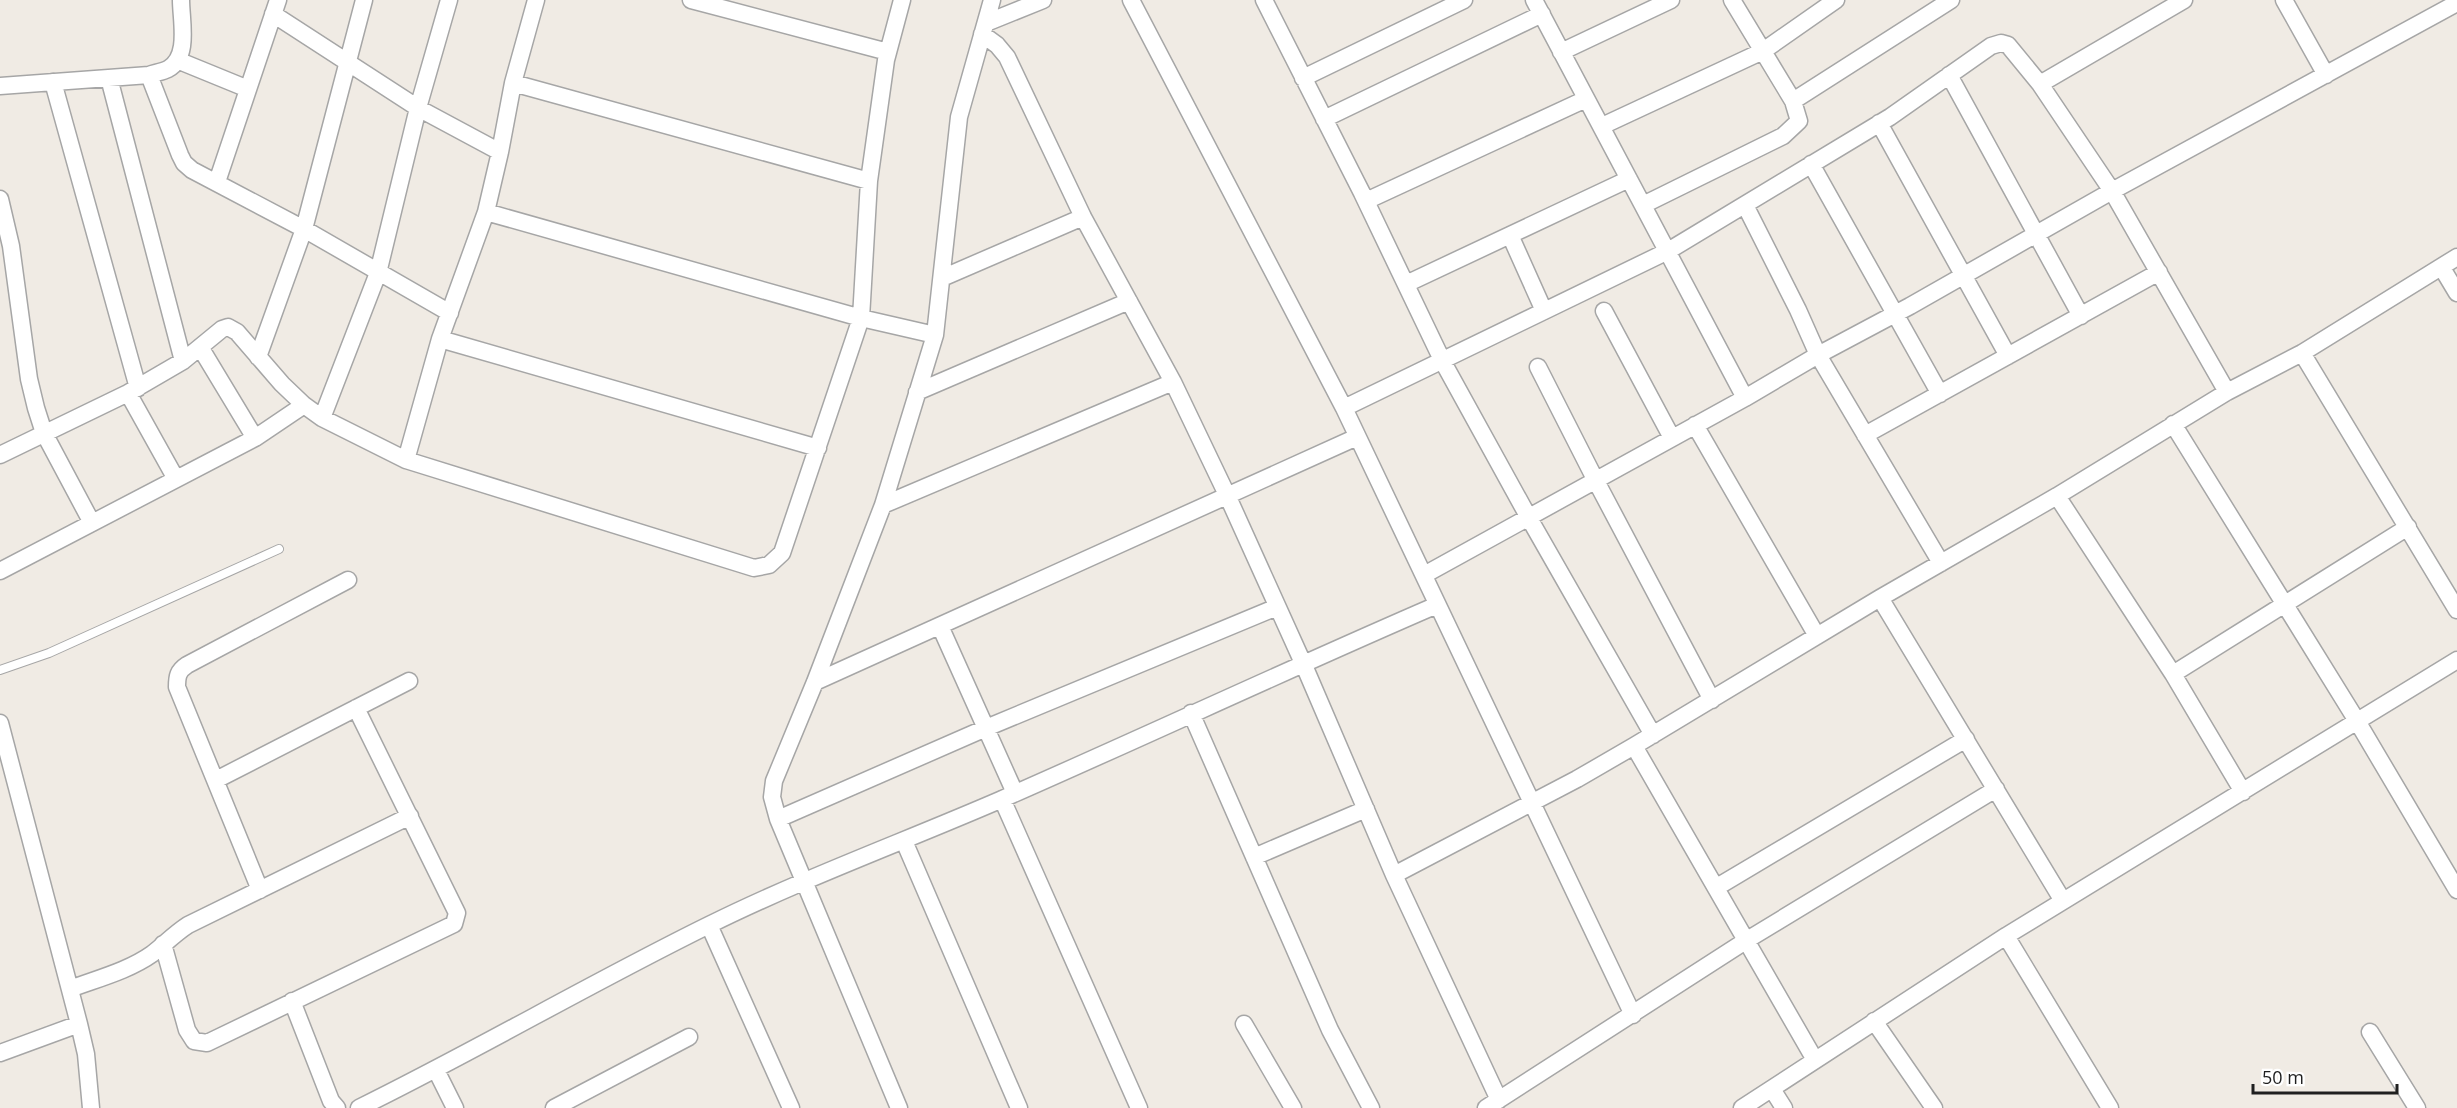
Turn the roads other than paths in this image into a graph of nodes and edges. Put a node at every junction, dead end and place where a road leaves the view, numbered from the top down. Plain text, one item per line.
1 (181, 0) edge
2 (364, 0) edge
3 (449, 0) edge
4 (536, 0) edge
5 (691, 0) edge
6 (902, 0) edge
7 (992, 0) edge
8 (1043, 0) edge
9 (1131, 0) edge
10 (1264, 0) edge
11 (1464, 0) edge
12 (1671, 0) edge
13 (1732, 0) edge
14 (1836, 0) edge
15 (1951, 0) edge
16 (2184, 0) edge
17 (2284, 0) edge
18 (2457, 3) edge
19 (276, 7) edge
20 (1538, 7) edge
21 (984, 29) junction
22 (1763, 51) junction
23 (888, 52) junction
24 (1561, 52) junction
25 (177, 60) junction
26 (347, 62) junction
27 (149, 75) junction
28 (1949, 75) junction
29 (2326, 75) junction
30 (109, 78) junction
31 (1303, 78) junction
32 (53, 82) junction
33 (513, 83) junction
34 (2040, 84) junction
35 (0, 86) edge
36 (248, 89) junction
37 (1586, 99) junction
38 (1793, 100) junction
39 (418, 108) junction
40 (1324, 119) junction
41 (1879, 123) junction
42 (1602, 126) junction
43 (500, 152) junction
44 (1812, 164) junction
45 (1629, 179) junction
46 (869, 181) junction
47 (217, 182) junction
48 (2112, 191) junction
49 (0, 199) edge
50 (1366, 201) junction
51 (1643, 205) junction
52 (1745, 205) junction
53 (486, 212) junction
54 (1083, 217) junction
55 (304, 229) junction
56 (2037, 234) junction
57 (1510, 235) junction
58 (6, 248) edge
59 (1668, 251) junction
60 (2457, 257) edge
61 (2442, 268) junction
62 (378, 273) junction
63 (2158, 273) junction
64 (1964, 276) junction
65 (942, 278) junction
66 (1406, 284) junction
67 (2457, 293) edge
68 (1129, 301) junction
69 (1544, 311) junction
70 (1604, 311) dead end
71 (450, 313) junction
72 (1894, 314) junction
73 (2081, 316) junction
74 (861, 318) junction
75 (935, 336) junction
76 (440, 339) junction
77 (200, 347) junction
78 (2302, 353) junction
79 (1818, 355) junction
80 (2008, 356) junction
81 (258, 357) junction
82 (183, 361) junction
83 (1443, 362) junction
84 (1538, 367) dead end
85 (1173, 382) junction
86 (133, 390) junction
87 (918, 392) junction
88 (2227, 392) junction
89 (1940, 394) junction
90 (1745, 398) junction
91 (304, 405) junction
92 (1344, 408) junction
93 (322, 418) junction
94 (2173, 424) junction
95 (1695, 426) junction
96 (44, 433) junction
97 (1865, 435) junction
98 (1357, 437) junction
99 (255, 438) junction
100 (1672, 438) junction
101 (818, 448) junction
102 (0, 454) edge
103 (406, 460) junction
104 (176, 479) junction
105 (1596, 481) junction
106 (2057, 496) junction
107 (1227, 497) junction
108 (883, 505) junction
109 (1529, 518) junction
110 (92, 523) junction
111 (2408, 527) junction
112 (279, 549) dead end
113 (1941, 563) junction
114 (3, 570) edge
115 (1424, 575) junction
116 (348, 580) dead end
117 (1880, 598) junction
118 (1437, 605) junction
119 (2283, 605) junction
120 (1277, 607) junction
121 (2457, 610) edge
122 (940, 626) junction
123 (1817, 636) junction
124 (2457, 660) edge
125 (1303, 663) junction
126 (0, 670) edge
127 (2173, 674) junction
128 (409, 681) dead end
129 (815, 682) junction
130 (1712, 699) junction
131 (356, 708) junction
132 (1191, 713) junction
133 (2357, 721) junction
134 (0, 723) edge
135 (986, 728) junction
136 (1653, 735) junction
137 (1966, 739) junction
138 (1634, 746) junction
139 (216, 780) junction
140 (1996, 789) junction
141 (2243, 792) junction
142 (1008, 796) junction
143 (1533, 803) junction
144 (1366, 809) junction
145 (410, 816) junction
146 (778, 819) junction
147 (904, 841) junction
148 (1254, 857) junction
149 (1394, 874) junction
150 (805, 881) junction
151 (1717, 887) junction
152 (260, 890) junction
153 (2457, 890) edge
154 (2063, 902) junction
155 (709, 925) junction
156 (2006, 936) junction
157 (1747, 940) junction
158 (157, 949) junction
159 (70, 989) junction
160 (292, 1001) junction
161 (1633, 1014) junction
162 (1874, 1021) junction
163 (79, 1024) junction
164 (1244, 1024) dead end
165 (2370, 1032) dead end
166 (689, 1037) dead end
167 (0, 1053) edge
168 (1815, 1060) junction
169 (436, 1070) junction
170 (1772, 1089) junction
171 (1493, 1104) edge
172 (91, 1108) edge
173 (337, 1108) edge
174 (359, 1108) edge
175 (455, 1108) edge
176 (554, 1108) edge
177 (791, 1108) edge
178 (899, 1108) edge
179 (1019, 1108) edge
180 (1139, 1108) edge
181 (1293, 1108) edge
182 (1371, 1108) edge
183 (1743, 1108) edge
184 (1784, 1108) edge
185 (1934, 1108) edge
186 (2110, 1108) edge
187 (2417, 1108) edge

1 - 25 street
2 - 26 street
3 - 39 street
4 - 33 street
5 - 23 street
6 - 23 street
7 - 21 street
8 - 21 street
9 - 92 street
10 - 31 street
11 - 31 street
12 - 24 street
13 - 22 street
14 - 22 street
15 - 38 street
16 - 34 street
17 - 29 street
18 - 29 street
19 - 26 street
19 - 36 street
20 - 24 street
20 - 40 street
21 - 54 street
21 - 65 street
22 - 38 street
22 - 42 street
23 - 46 street
24 - 37 street
25 - 27 street
25 - 36 street
26 - 39 street
26 - 55 street
27 - 30 street
27 - 47 street
28 - 34 street
28 - 41 street
28 - 56 street
29 - 48 street
30 - 32 street
30 - 82 street
31 - 40 street
32 - 35 street
32 - 86 street
33 - 43 street
33 - 46 street
34 - 48 street
36 - 47 street
37 - 42 street
37 - 50 street
38 - 51 street
39 - 43 street
39 - 62 street
40 - 50 street
41 - 44 street
41 - 64 street
42 - 45 street
43 - 53 street
44 - 52 street
44 - 72 street
45 - 51 street
45 - 57 street
46 - 74 street
47 - 55 street
48 - 56 street
48 - 63 street
49 - 58 street
50 - 66 street
51 - 59 street
52 - 59 street
52 - 79 street
53 - 71 street
53 - 74 street
54 - 65 street
54 - 68 street
55 - 62 street
55 - 81 street
56 - 64 street
56 - 73 street
57 - 66 street
57 - 69 street
58 - 96 street
59 - 69 street
59 - 90 street
60 - 61 street
61 - 67 street
61 - 78 street
62 - 71 street
62 - 93 street
63 - 73 street
63 - 88 street
64 - 72 street
64 - 80 street
65 - 75 street
66 - 83 street
68 - 85 street
68 - 87 street
69 - 83 street
70 - 100 street
71 - 76 street
72 - 79 street
72 - 89 street
73 - 80 street
74 - 75 street
74 - 101 street
75 - 87 street
76 - 101 street
76 - 103 street
77 - 81 street
77 - 82 street
77 - 99 street
78 - 88 street
78 - 111 street
79 - 90 street
79 - 97 street
80 - 89 street
81 - 91 street
82 - 86 street
83 - 92 street
83 - 109 street
84 - 105 street
85 - 107 street
85 - 108 street
86 - 96 street
86 - 104 street
87 - 108 street
88 - 94 street
89 - 97 street
90 - 95 street
91 - 93 street
91 - 99 street
92 - 98 street
93 - 103 street
94 - 106 street
94 - 119 street
95 - 100 street
95 - 123 street
96 - 102 street
96 - 110 street
97 - 113 street
98 - 107 street
98 - 115 street
99 - 104 street
100 - 105 street
101 - 103 street
104 - 110 street
105 - 109 street
105 - 130 street
106 - 113 street
106 - 127 street
107 - 120 street
107 - 122 street
108 - 129 street
109 - 115 street
109 - 136 street
110 - 114 street
111 - 119 street
111 - 121 street
112 - 126 lane
113 - 117 street
115 - 118 street
116 - 139 street
117 - 123 street
117 - 137 street
118 - 125 street
118 - 143 street
119 - 127 street
119 - 133 street
120 - 125 street
120 - 135 street
122 - 129 street
122 - 135 street
123 - 130 street
124 - 133 street
125 - 132 street
125 - 144 street
127 - 141 street
128 - 131 street
129 - 146 street
130 - 136 street
131 - 139 street
131 - 145 street
132 - 142 street
132 - 148 street
133 - 141 street
133 - 153 street
134 - 159 street
135 - 142 street
135 - 146 street
136 - 138 street
137 - 140 street
137 - 151 street
138 - 143 street
138 - 151 street
139 - 152 street
140 - 154 street
140 - 157 street
141 - 154 street
142 - 147 street
142 - 180 street
143 - 149 street
143 - 161 street
144 - 148 street
144 - 149 street
145 - 152 street
145 - 160 street
146 - 150 street
147 - 150 street
147 - 179 street
148 - 182 street
149 - 171 street
150 - 155 street
150 - 178 street
151 - 157 street
152 - 158 street
154 - 156 street
155 - 169 street
155 - 177 street
156 - 162 street
156 - 186 street
157 - 161 street
157 - 168 street
158 - 159 street
158 - 160 street
159 - 163 street
160 - 173 street
161 - 171 street
162 - 168 street
162 - 185 street
163 - 167 street
163 - 172 street
164 - 181 street
165 - 187 street
166 - 176 street
168 - 170 street
169 - 174 street
169 - 175 street
170 - 183 street
170 - 184 street

